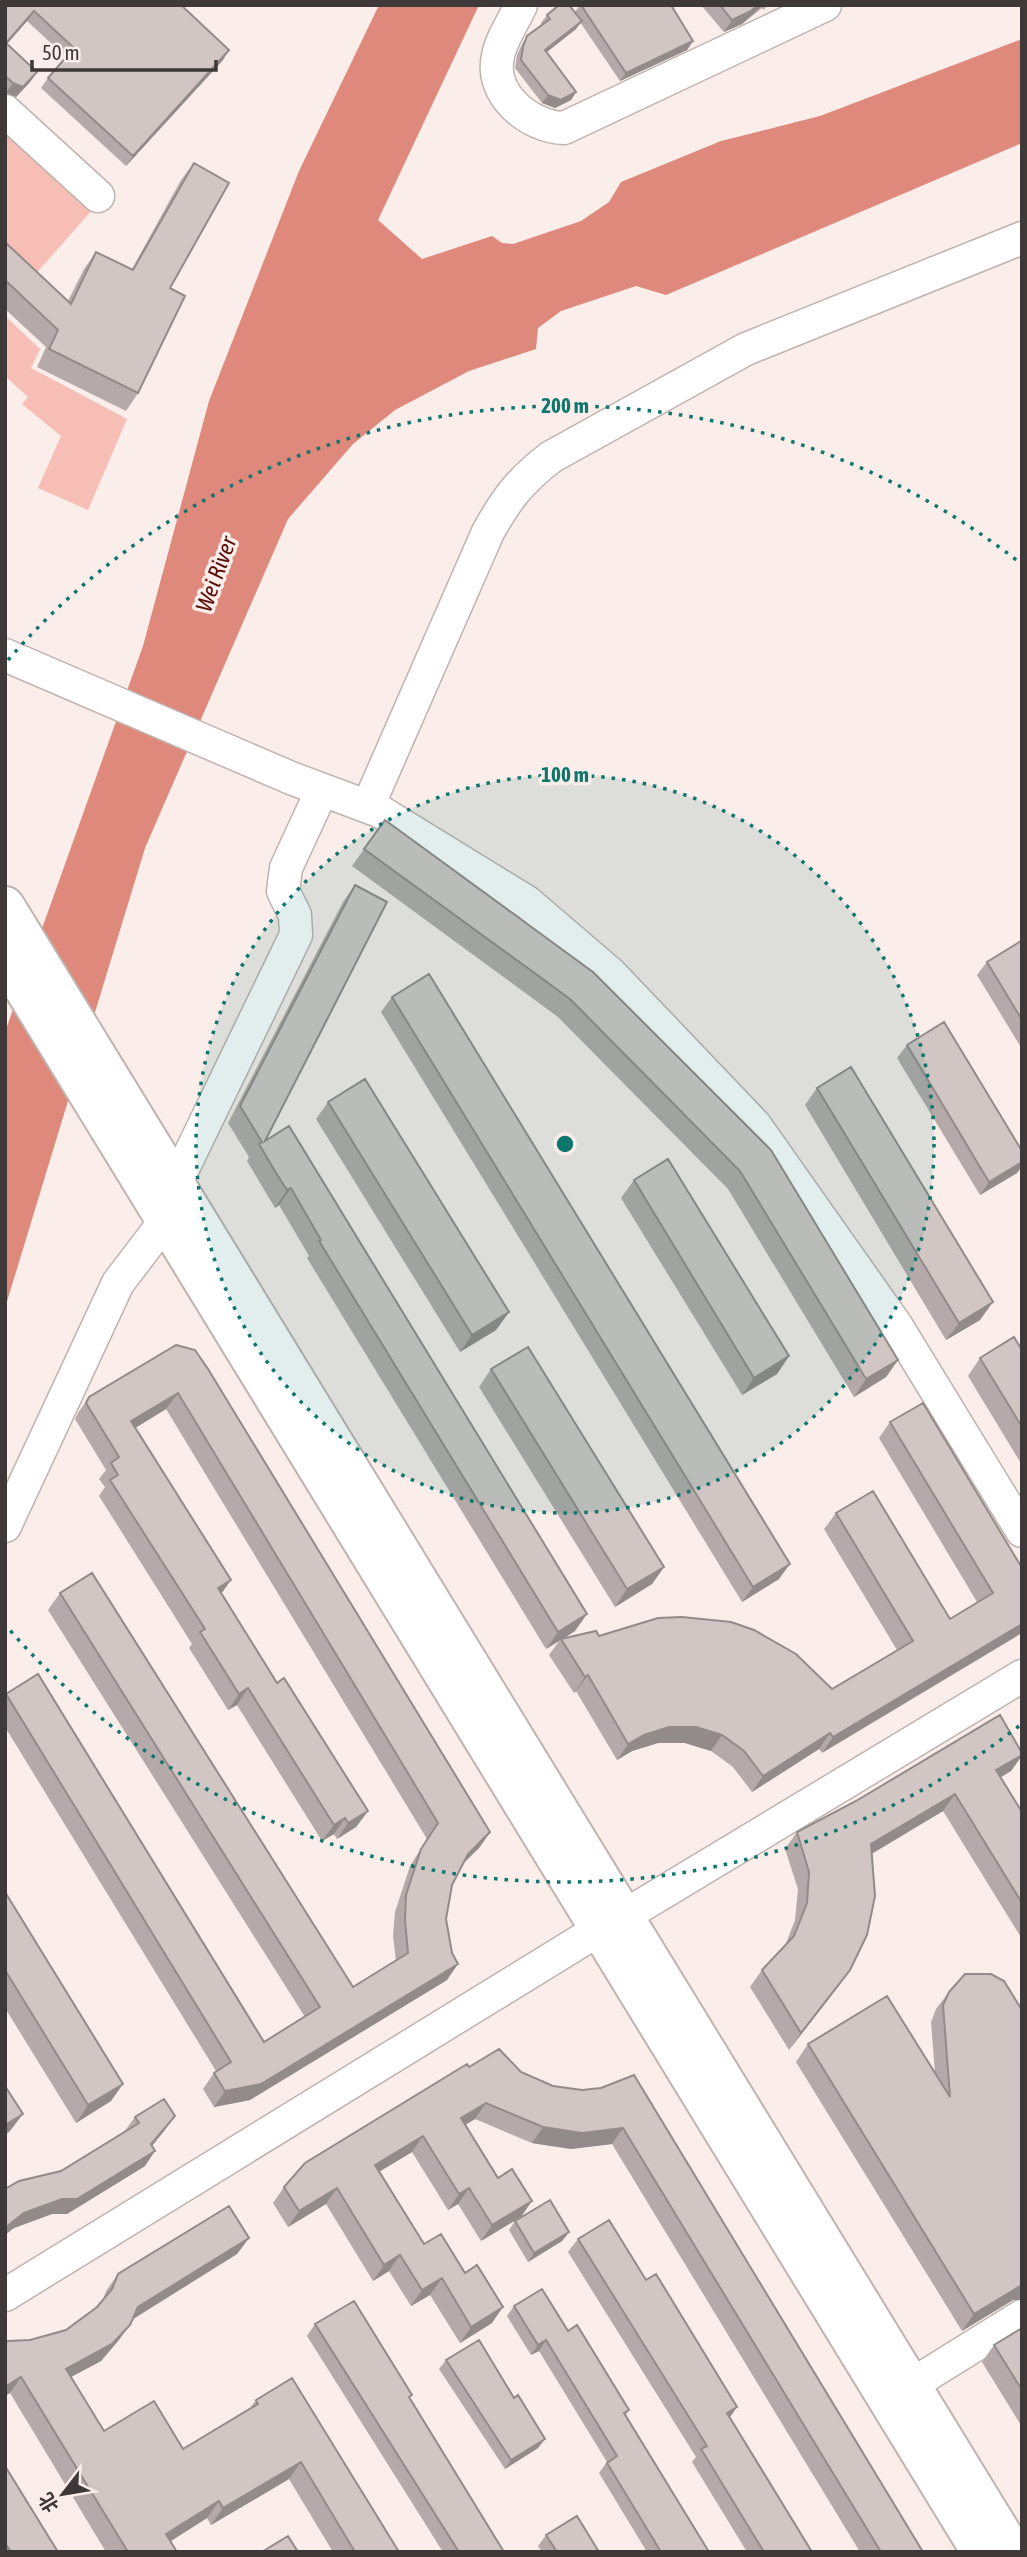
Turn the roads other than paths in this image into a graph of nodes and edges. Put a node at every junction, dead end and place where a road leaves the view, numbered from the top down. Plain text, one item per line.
1 (522, 5) edge
2 (825, 5) edge
3 (5, 111) edge
4 (99, 196) dead end
5 (1022, 239) edge
6 (5, 655) edge
7 (322, 790) junction
8 (368, 806) junction
9 (5, 906) edge
10 (5, 958) edge
11 (163, 1181) junction
12 (166, 1220) junction
13 (5, 1526) edge
14 (1022, 1531) edge
15 (1022, 1676) edge
16 (612, 1923) junction
17 (5, 2295) edge
18 (1022, 2316) edge
19 (911, 2385) junction
20 (981, 2552) edge
21 (1013, 2552) edge

1 - 2 street
3 - 4 street
5 - 8 street
6 - 7 street
7 - 8 street
7 - 11 street
8 - 14 street
9 - 11 main road
10 - 11 main road
11 - 12 main road
11 - 16 main road
12 - 13 street
12 - 16 main road
15 - 16 street
16 - 17 street
16 - 19 main road
16 - 20 main road
18 - 19 street
19 - 21 main road

